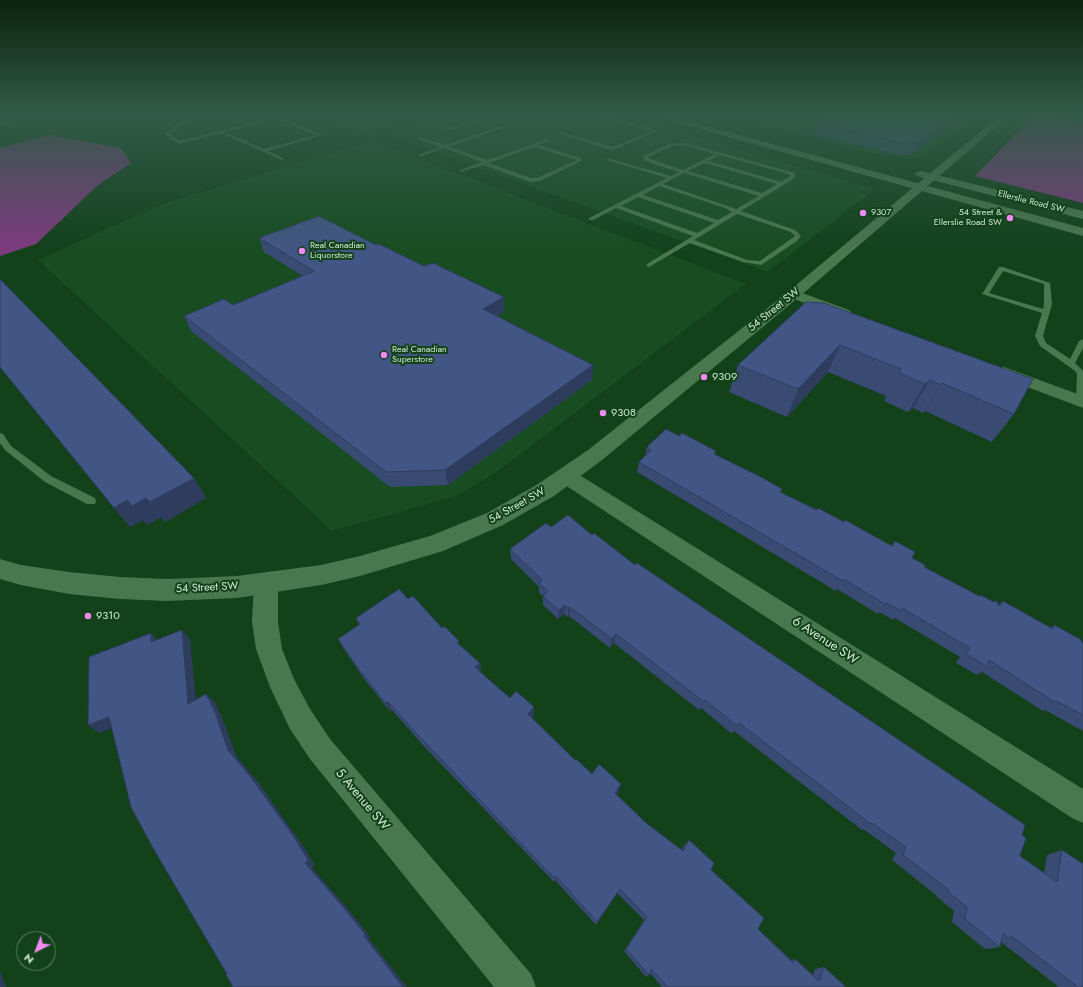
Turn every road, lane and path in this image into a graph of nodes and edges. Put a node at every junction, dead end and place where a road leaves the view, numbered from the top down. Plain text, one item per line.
1 (579, 161) edge
2 (616, 161) edge
3 (651, 161) edge
4 (704, 161) joint
5 (748, 161) edge
6 (844, 161) edge
7 (846, 161) edge
8 (946, 161) edge
9 (485, 162) joint
10 (462, 171) dead end
11 (684, 171) junction
12 (672, 178) junction
13 (923, 179) junction
14 (658, 184) junction
15 (781, 184) junction
16 (638, 195) junction
17 (762, 195) junction
18 (615, 206) junction
19 (736, 211) junction
20 (1083, 215) edge
21 (590, 218) dead end
22 (1083, 221) edge
23 (717, 222) junction
24 (1083, 232) edge
25 (696, 235) junction
26 (688, 240) junction
27 (649, 265) dead end
28 (794, 294) junction
29 (1045, 312) junction
30 (857, 317) edge
31 (1083, 341) edge
32 (1071, 364) junction
33 (991, 367) edge
34 (1081, 401) edge
35 (0, 436) edge
36 (566, 476) junction
37 (90, 501) edge
38 (0, 569) edge
39 (266, 584) junction
40 (1083, 807) edge
41 (518, 987) edge

1 - 9 lane
2 - 12 lane
3 - 11 lane
4 - 11 lane
4 - 15 lane
5 - 15 lane
6 - 13 street, Ellerslie Road SW
7 - 13 street
8 - 13 street, 54 Street SW
9 - 10 lane
11 - 12 lane
11 - 17 lane
12 - 14 lane
13 - 20 street, Ellerslie Road SW
13 - 22 street
13 - 24 street, Ellerslie Road SW
13 - 28 street, 54 Street SW
14 - 16 lane
14 - 19 lane
15 - 17 lane
16 - 18 lane
16 - 23 lane
17 - 19 lane
18 - 21 lane
18 - 25 lane
19 - 23 lane
19 - 26 lane
23 - 25 lane
25 - 26 lane
26 - 27 lane
28 - 30 street
28 - 36 street, 54 Street SW
29 - 29 lane
29 - 32 lane
31 - 32 lane
32 - 34 lane
33 - 34 street
35 - 37 lane
36 - 39 street, 54 Street SW
36 - 40 street, 6 Avenue SW
38 - 39 street, 54 Street SW
39 - 41 street, 5 Avenue SW

